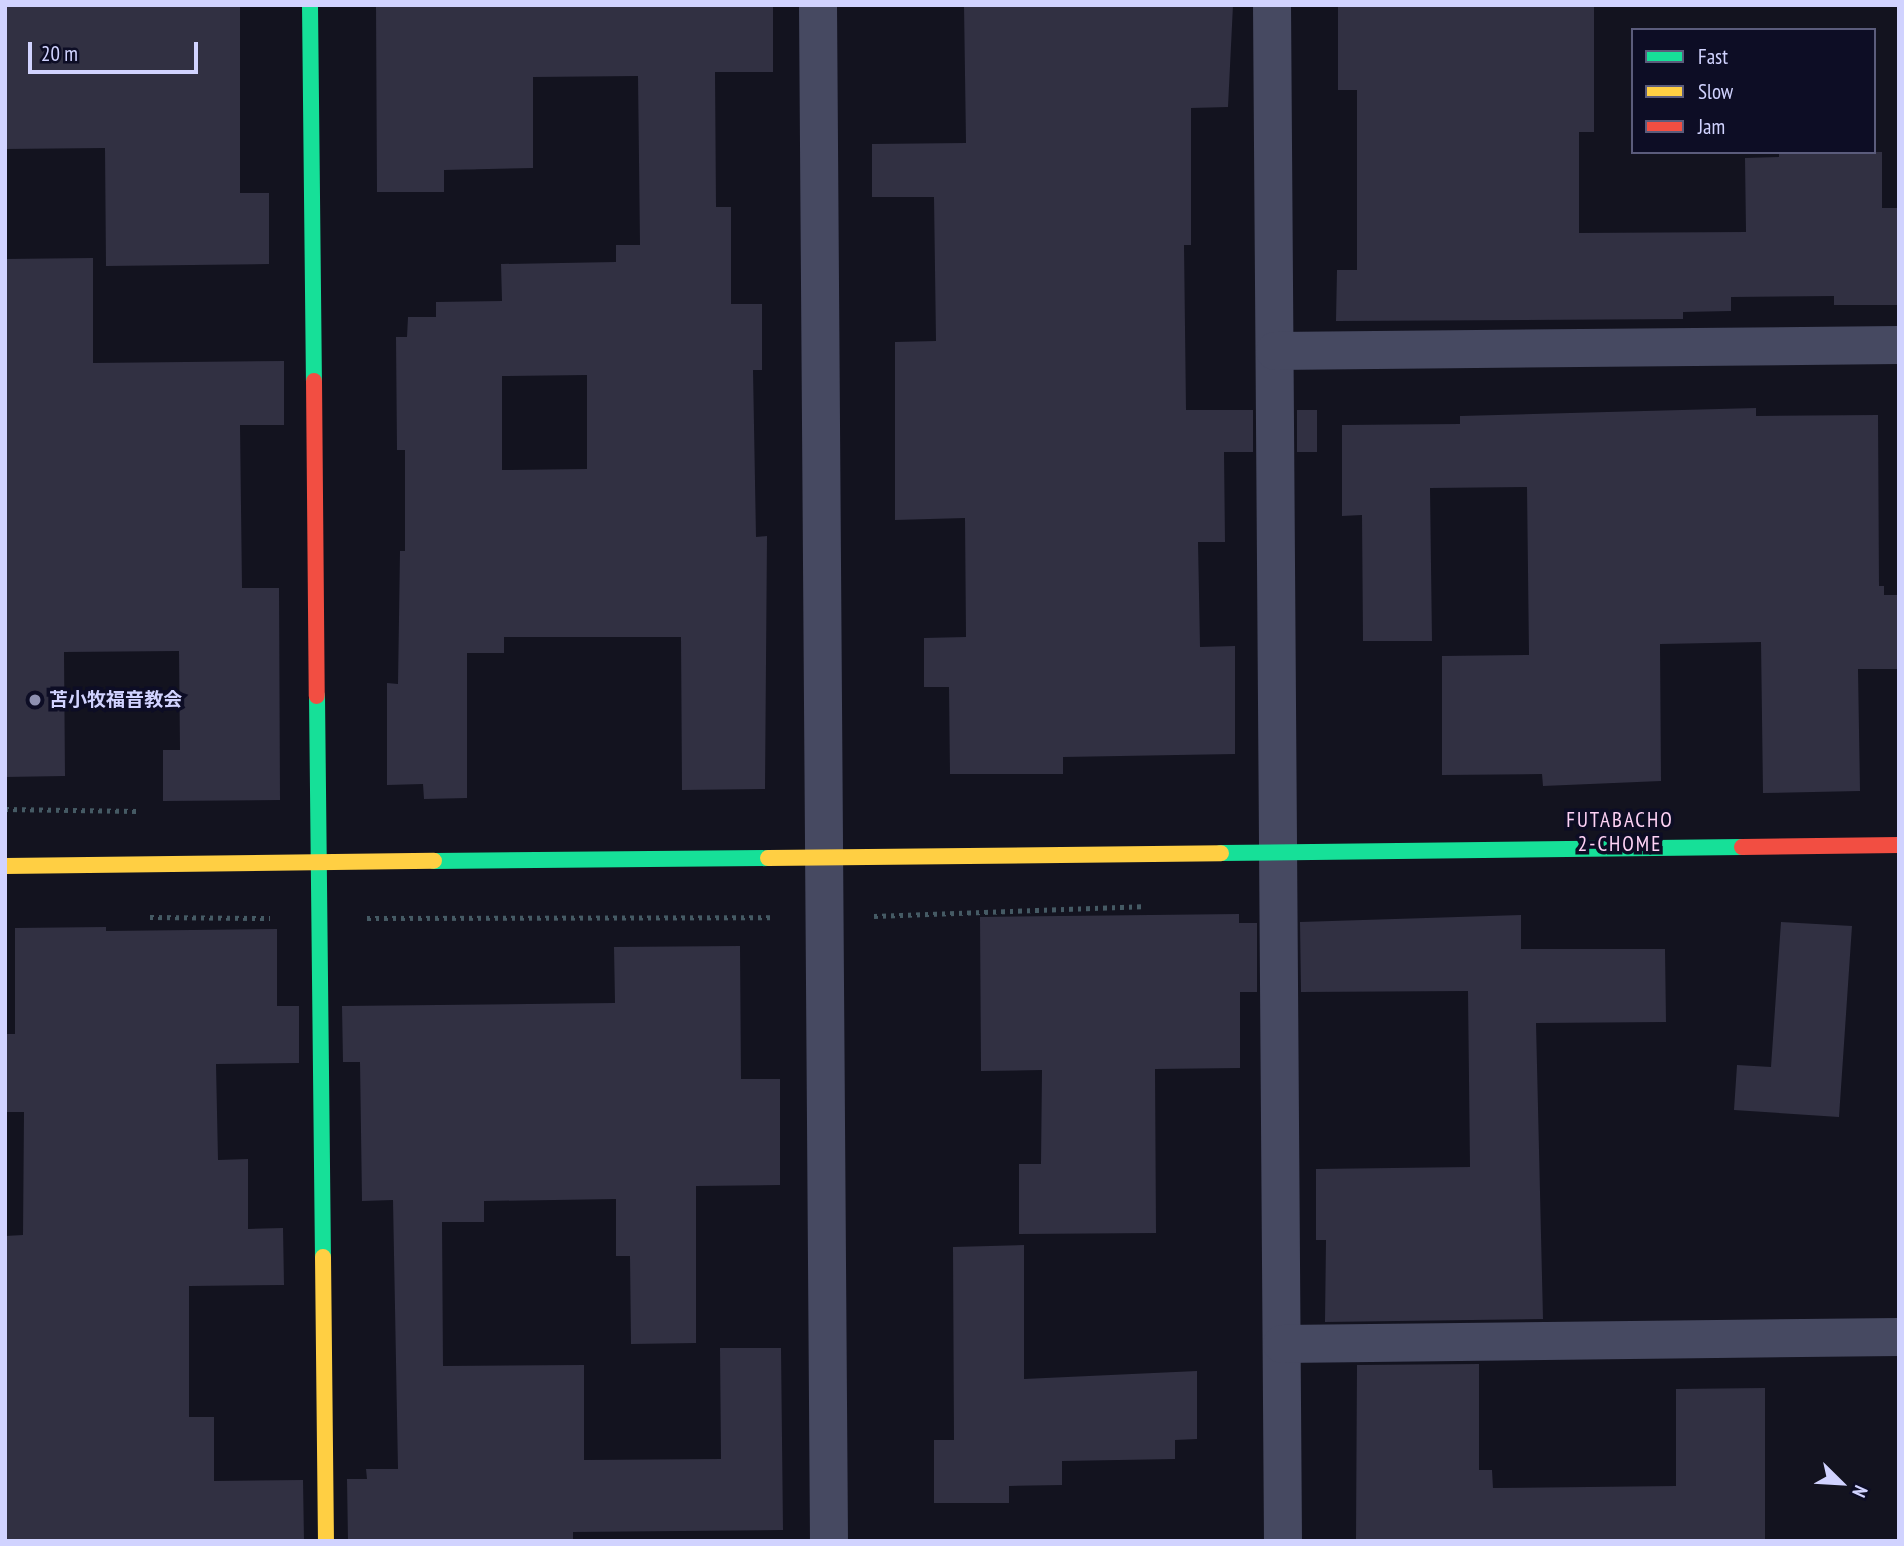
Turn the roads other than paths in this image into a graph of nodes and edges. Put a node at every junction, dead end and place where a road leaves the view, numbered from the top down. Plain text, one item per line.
1 (310, 5) edge
2 (818, 5) edge
3 (1272, 5) edge
4 (1899, 345) edge
5 (1275, 351) junction
6 (1899, 845) edge
7 (1278, 852) junction
8 (824, 857) junction
9 (318, 862) junction
10 (5, 866) edge
11 (1899, 1337) edge
12 (1282, 1344) junction
13 (326, 1541) edge
14 (829, 1541) edge
15 (1283, 1541) edge

1 - 9 street
2 - 8 street
3 - 5 street
4 - 5 street
5 - 7 street
6 - 7 street
7 - 8 street
7 - 12 street
8 - 9 street
8 - 14 street
9 - 10 street
9 - 13 street
11 - 12 street
12 - 15 street

